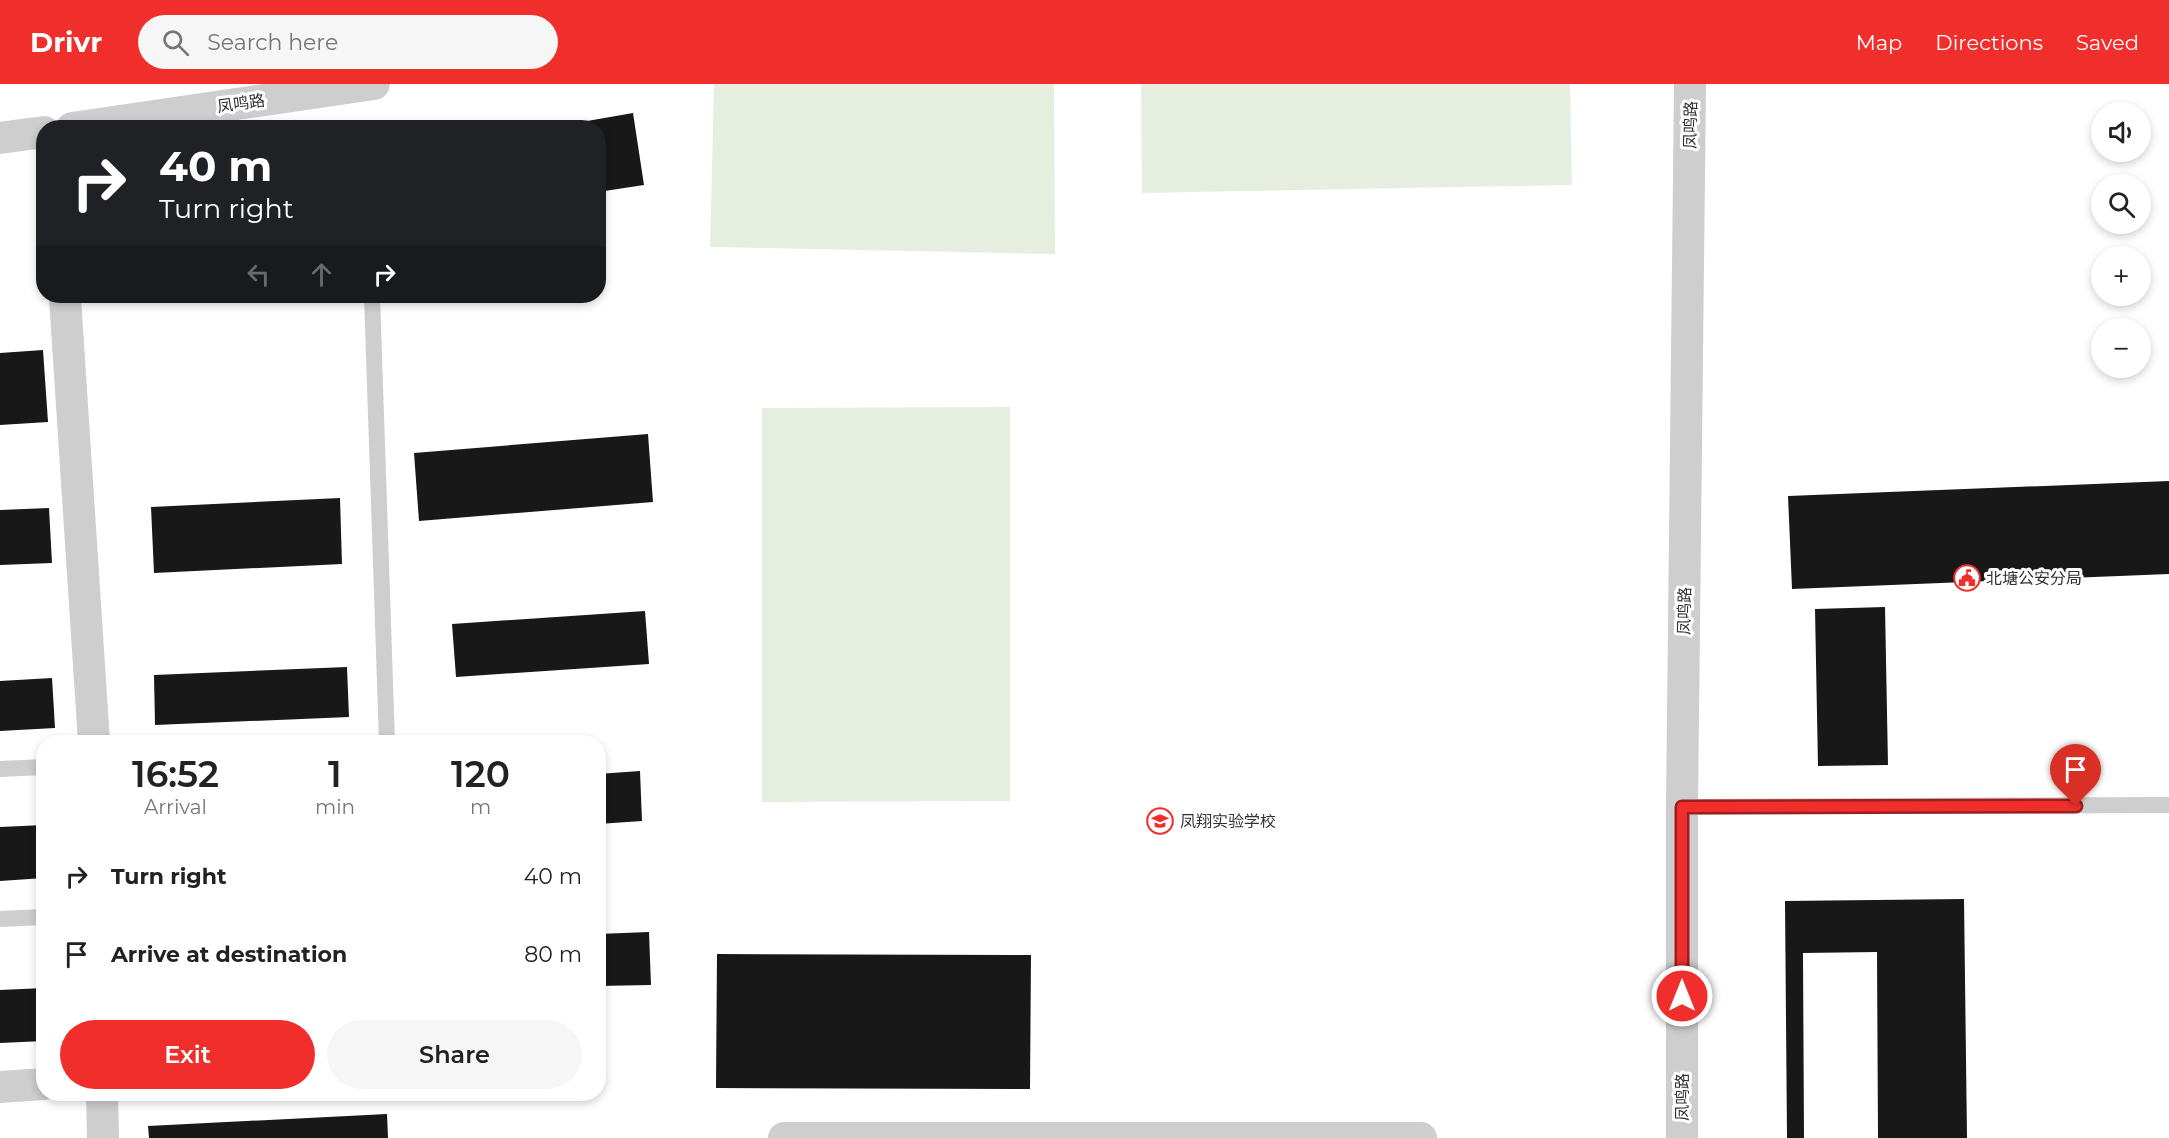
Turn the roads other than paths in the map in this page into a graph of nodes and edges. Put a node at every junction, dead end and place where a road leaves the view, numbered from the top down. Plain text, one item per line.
1 (374, 84) edge
2 (1690, 84) edge
3 (127, 120) edge
4 (36, 133) edge
5 (0, 138) edge
6 (75, 303) edge
7 (372, 303) edge
8 (94, 735) edge
9 (387, 735) edge
10 (36, 767) edge
11 (0, 769) edge
12 (2169, 805) edge
13 (1682, 807) junction
14 (36, 917) edge
15 (0, 919) edge
16 (36, 1085) edge
17 (0, 1087) edge
18 (102, 1101) edge
19 (103, 1138) edge
20 (784, 1138) edge
21 (1421, 1138) edge
22 (1682, 1138) edge

1 - 3 street, 凤鸣路
2 - 13 street, 凤鸣路
4 - 5 street
6 - 8 street
7 - 9 lane
10 - 11 lane
12 - 13 lane
13 - 22 street, 凤鸣路
14 - 15 lane
16 - 17 street
18 - 19 street
20 - 21 street

